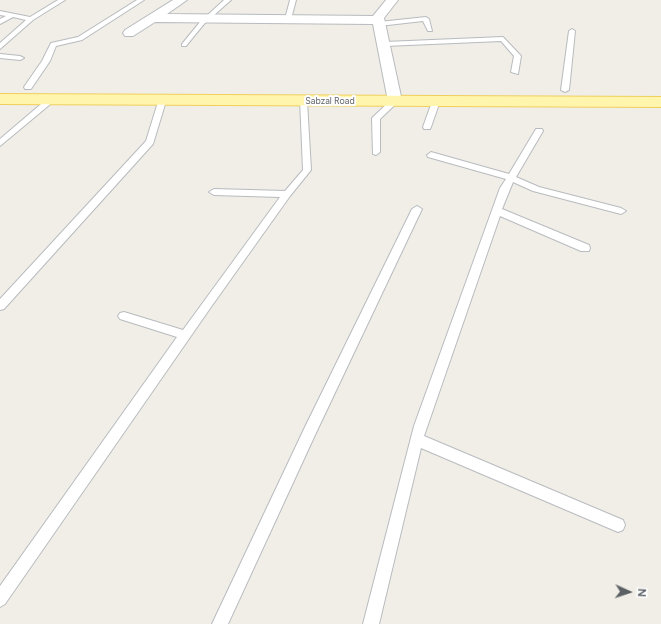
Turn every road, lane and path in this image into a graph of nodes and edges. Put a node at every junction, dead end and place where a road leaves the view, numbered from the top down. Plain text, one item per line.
1 (62, 0) edge
2 (141, 0) edge
3 (181, 0) edge
4 (228, 0) edge
5 (293, 0) edge
6 (392, 0) edge
7 (0, 13) edge
8 (12, 15) junction
9 (155, 18) junction
10 (208, 18) junction
11 (31, 19) junction
12 (288, 19) junction
13 (0, 22) edge
14 (378, 22) junction
15 (430, 30) dead end
16 (572, 31) dead end
17 (129, 33) dead end
18 (384, 44) junction
19 (184, 45) dead end
20 (0, 47) edge
21 (0, 56) edge
22 (20, 58) dead end
23 (515, 72) dead end
24 (0, 86) edge
25 (28, 88) junction
26 (565, 90) junction
27 (661, 91) edge
28 (394, 95) junction
29 (0, 99) edge
30 (50, 101) junction
31 (162, 101) junction
32 (303, 101) junction
33 (436, 101) junction
34 (661, 102) edge
35 (427, 127) dead end
36 (539, 131) dead end
37 (0, 143) edge
38 (376, 152) dead end
39 (431, 155) dead end
40 (511, 178) junction
41 (214, 192) dead end
42 (287, 194) junction
43 (417, 209) dead end
44 (497, 211) junction
45 (621, 211) dead end
46 (585, 248) dead end
47 (0, 306) edge
48 (124, 316) dead end
49 (185, 336) junction
50 (416, 439) junction
51 (618, 525) dead end
52 (0, 599) edge
53 (220, 624) edge
54 (371, 624) edge

1 - 11 lane
2 - 25 lane
3 - 9 street
4 - 10 lane
5 - 12 lane
6 - 14 street
7 - 8 lane
8 - 11 lane
8 - 13 lane
9 - 10 street
9 - 17 street
10 - 12 street
10 - 19 lane
11 - 20 lane
12 - 14 street
14 - 15 lane
14 - 18 street
16 - 26 lane
18 - 23 lane
18 - 28 street
21 - 22 lane
24 - 25 main road, Sabzal Road
25 - 28 main road, Sabzal Road
26 - 27 main road, Sabzal Road
26 - 28 main road, Sabzal Road
28 - 32 main road, Sabzal Road
28 - 33 main road, Sabzal Road
28 - 38 lane
29 - 30 main road, Sabzal Road
30 - 31 main road, Sabzal Road
30 - 37 lane
31 - 32 main road, Sabzal Road
31 - 47 lane
32 - 42 lane
33 - 34 main road, Sabzal Road
33 - 35 lane
36 - 40 lane
39 - 40 lane
40 - 44 lane
40 - 45 lane
41 - 42 lane
42 - 49 lane
43 - 53 lane
44 - 46 lane
44 - 50 lane
48 - 49 lane
49 - 52 lane
50 - 51 lane
50 - 54 lane

